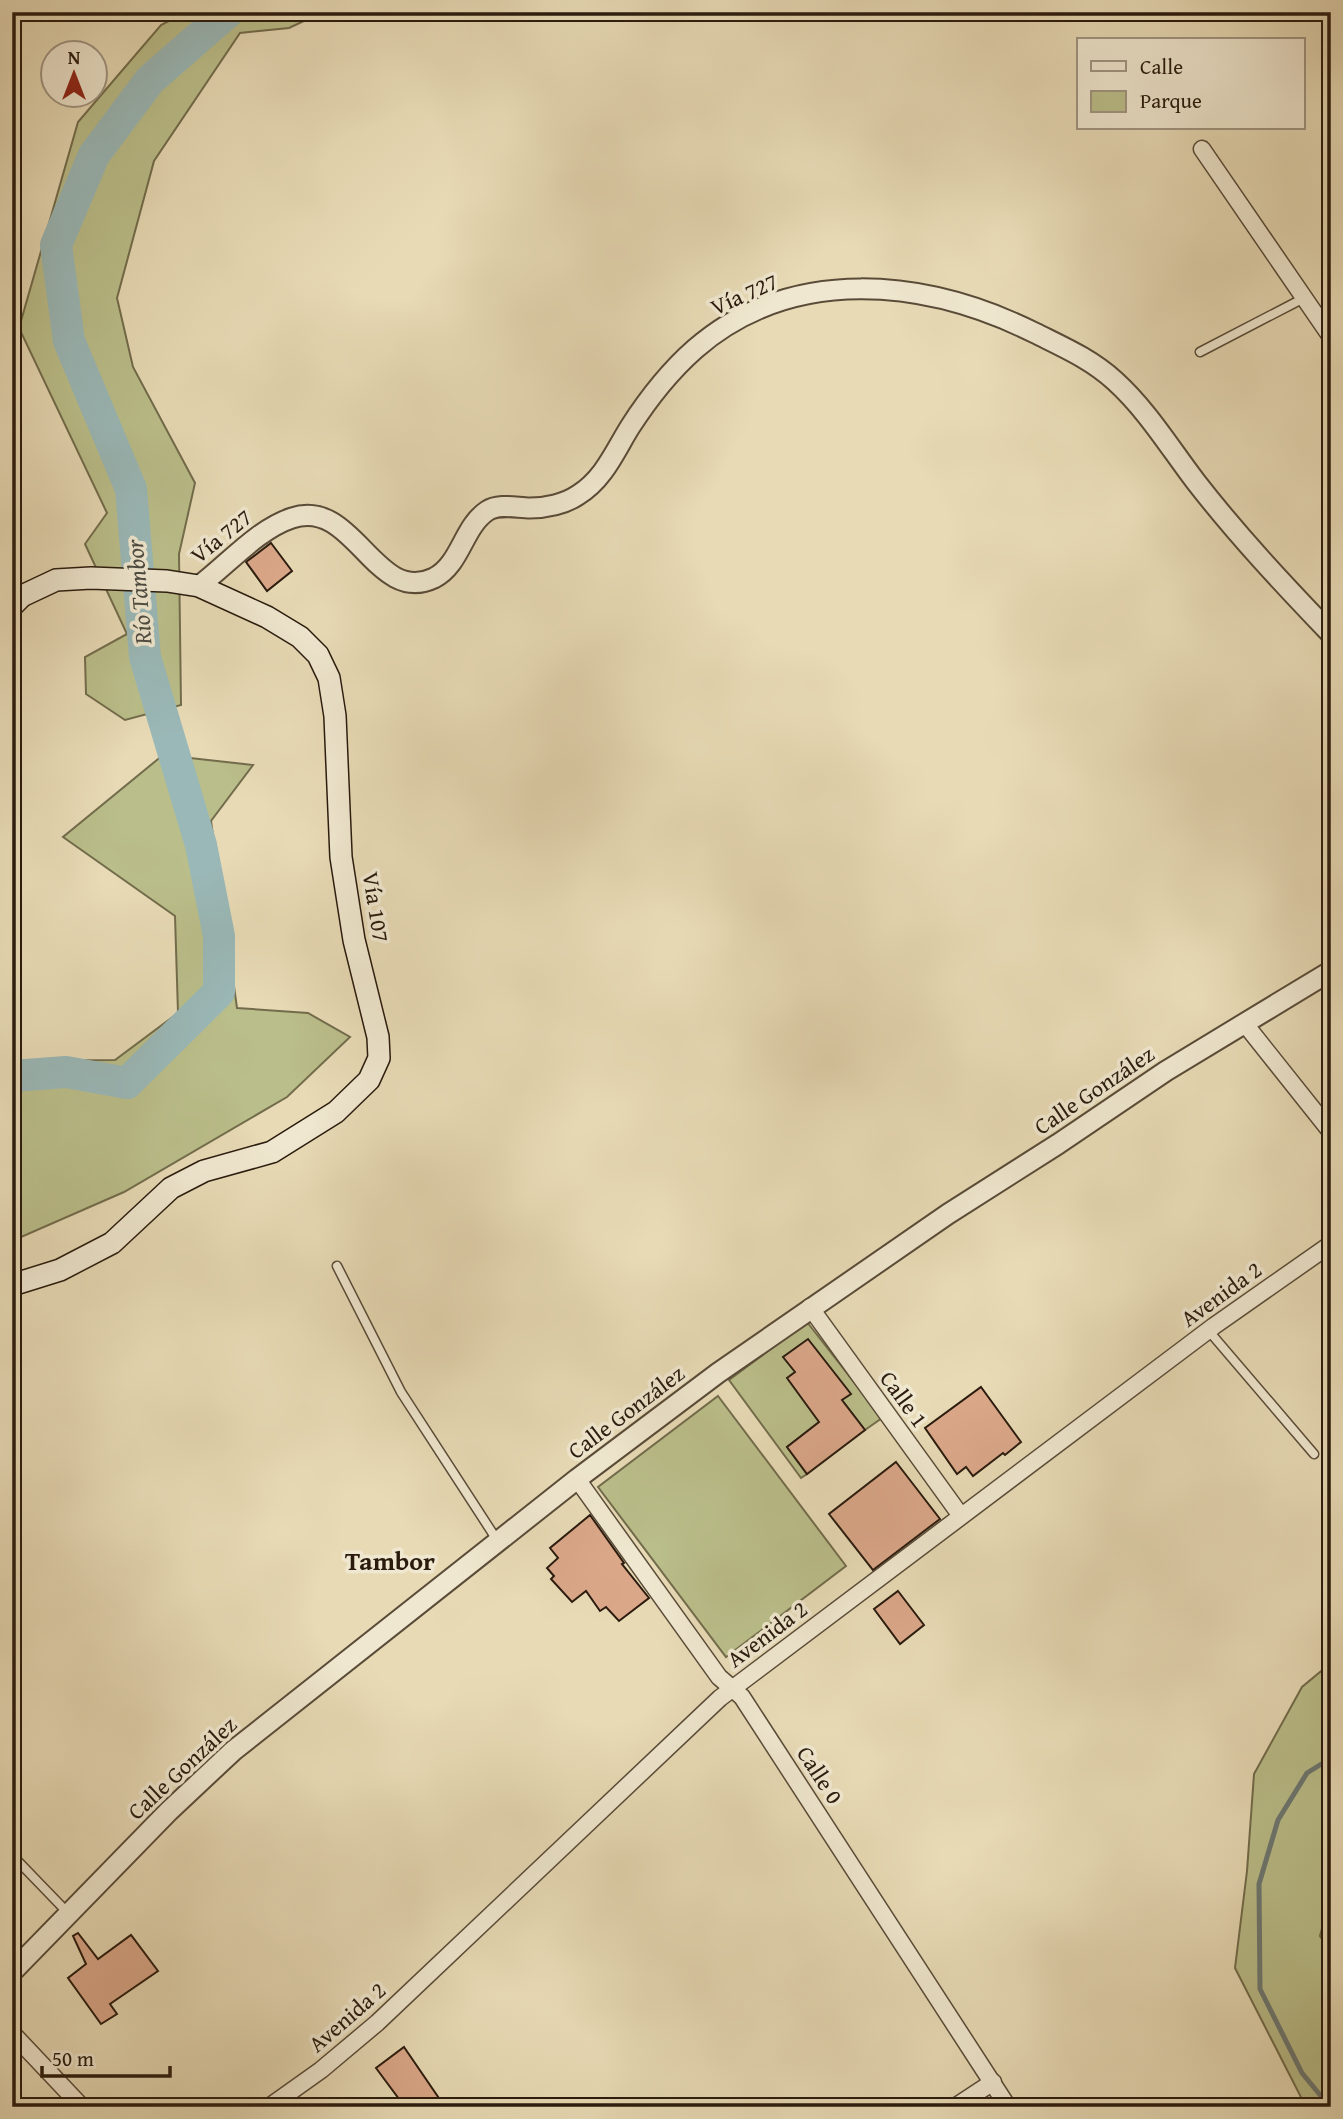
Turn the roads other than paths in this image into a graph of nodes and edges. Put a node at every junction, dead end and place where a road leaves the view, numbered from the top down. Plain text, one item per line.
1 (1202, 149) dead end
2 (1304, 298) junction
3 (1331, 337) edge
4 (1200, 352) dead end
5 (199, 586) junction
6 (16, 601) edge
7 (1331, 634) edge
8 (1331, 971) edge
9 (1245, 1024) junction
10 (1331, 1132) edge
11 (1331, 1244) edge
12 (337, 1266) dead end
13 (12, 1285) edge
14 (810, 1307) junction
15 (1208, 1330) junction
16 (1314, 1454) dead end
17 (578, 1479) junction
18 (961, 1516) junction
19 (499, 1543) junction
20 (732, 1689) junction
21 (12, 1856) edge
22 (69, 1914) junction
23 (12, 1972) edge
24 (12, 2033) edge
25 (993, 2082) junction
26 (82, 2107) edge
27 (269, 2107) edge
28 (955, 2107) edge
29 (1008, 2107) edge

1 - 2 street
2 - 3 street
2 - 4 lane
5 - 6 main road, Vía 107
5 - 7 street, Vía 727
5 - 13 main road, Vía 107
8 - 9 street, Calle González
9 - 10 street
9 - 14 street, Calle González
11 - 15 street, Avenida 2
12 - 19 lane
14 - 17 street, Calle González
14 - 18 street, Calle 1
15 - 16 lane
15 - 18 street, Avenida 2
17 - 19 street, Calle González
17 - 20 street, Calle 0
18 - 20 street, Avenida 2
19 - 22 street, Calle González
20 - 25 street, Calle 0
20 - 27 street, Avenida 2
21 - 22 lane
22 - 23 street, Calle González
24 - 26 street
25 - 28 street
25 - 29 street, Calle 0

